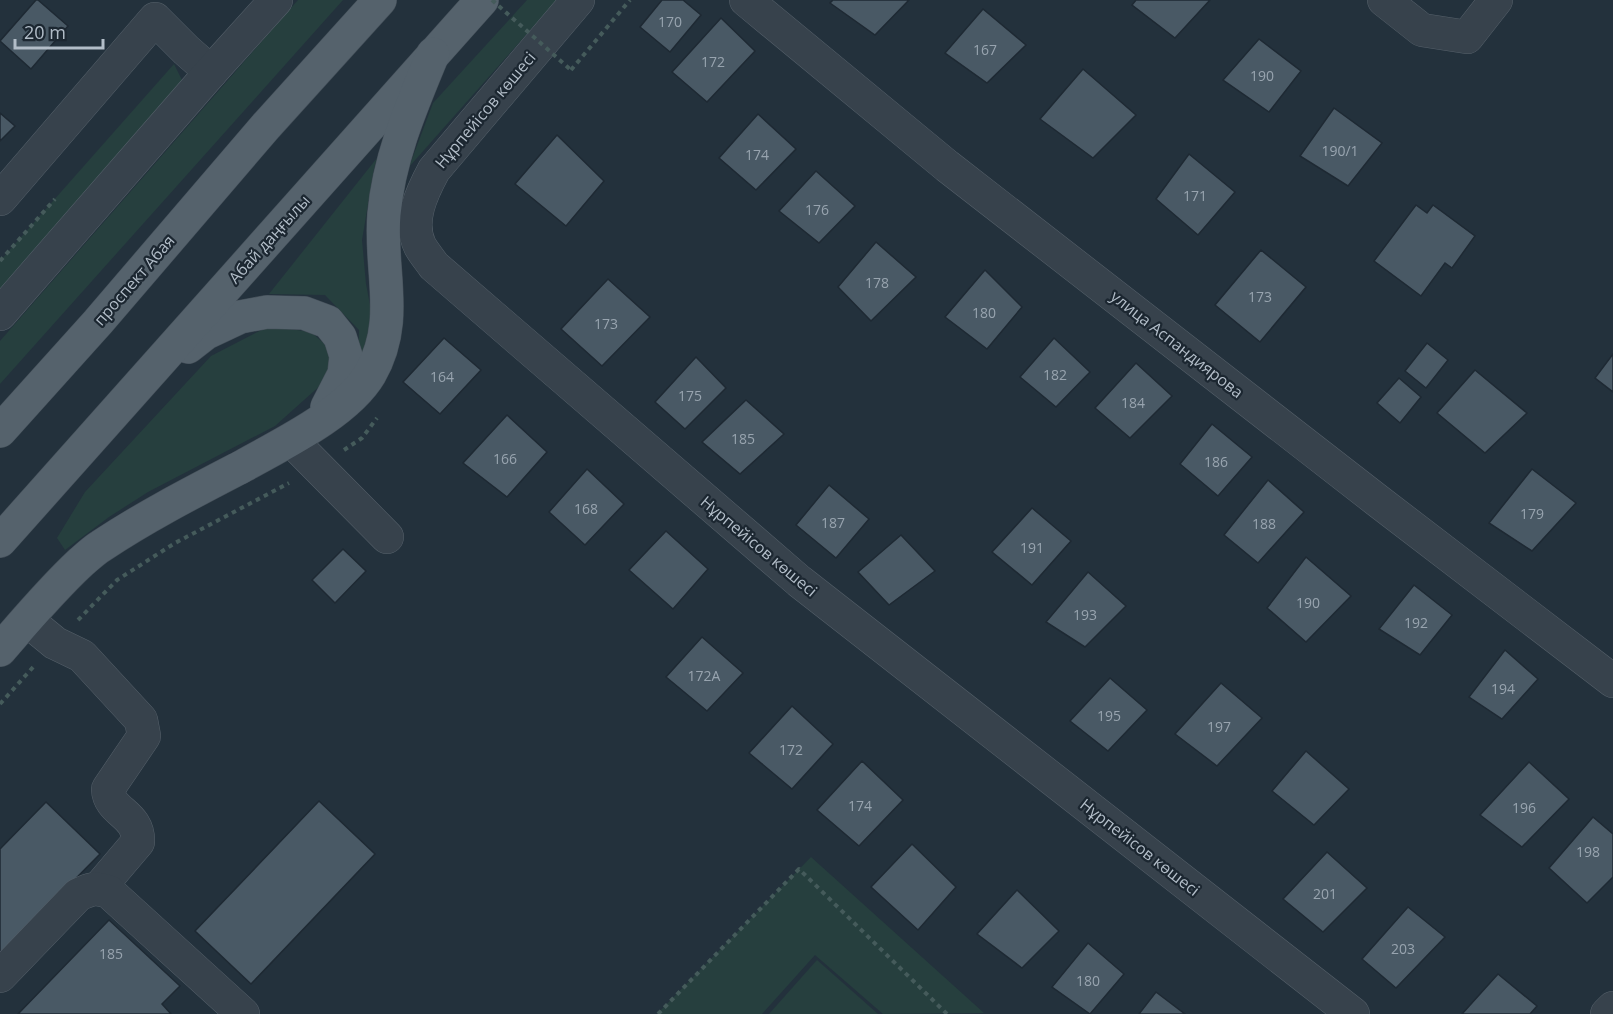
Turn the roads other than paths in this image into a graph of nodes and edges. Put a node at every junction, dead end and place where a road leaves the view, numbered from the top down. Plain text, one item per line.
1 (276, 0) edge
2 (380, 0) edge
3 (482, 0) edge
4 (578, 0) edge
5 (747, 0) edge
6 (1384, 0) edge
7 (1496, 0) edge
8 (145, 9) edge
9 (433, 54) junction
10 (211, 72) junction
11 (0, 199) edge
12 (0, 314) edge
13 (142, 383) junction
14 (318, 422) junction
15 (0, 431) edge
16 (291, 440) junction
17 (387, 537) dead end
18 (0, 541) edge
19 (27, 620) junction
20 (0, 650) edge
21 (1613, 681) edge
22 (99, 888) junction
23 (0, 976) edge
24 (1613, 1008) edge
25 (243, 1014) edge
26 (1353, 1014) edge
27 (1607, 1014) edge

1 - 10 street
2 - 15 main road, проспект Абая
3 - 9 main road, Абай даңғылы
4 - 26 street, Нұрпейісов көшесі
5 - 21 street, улица Аспандиярова
6 - 7 street
8 - 10 street
8 - 11 street
9 - 13 main road, Абай даңғылы
9 - 14 main road
10 - 12 street
13 - 14 main road
13 - 18 main road, Абай даңғылы
14 - 16 main road
16 - 17 street
16 - 19 main road
19 - 20 main road
19 - 22 street
22 - 23 street
22 - 25 street
24 - 27 street

